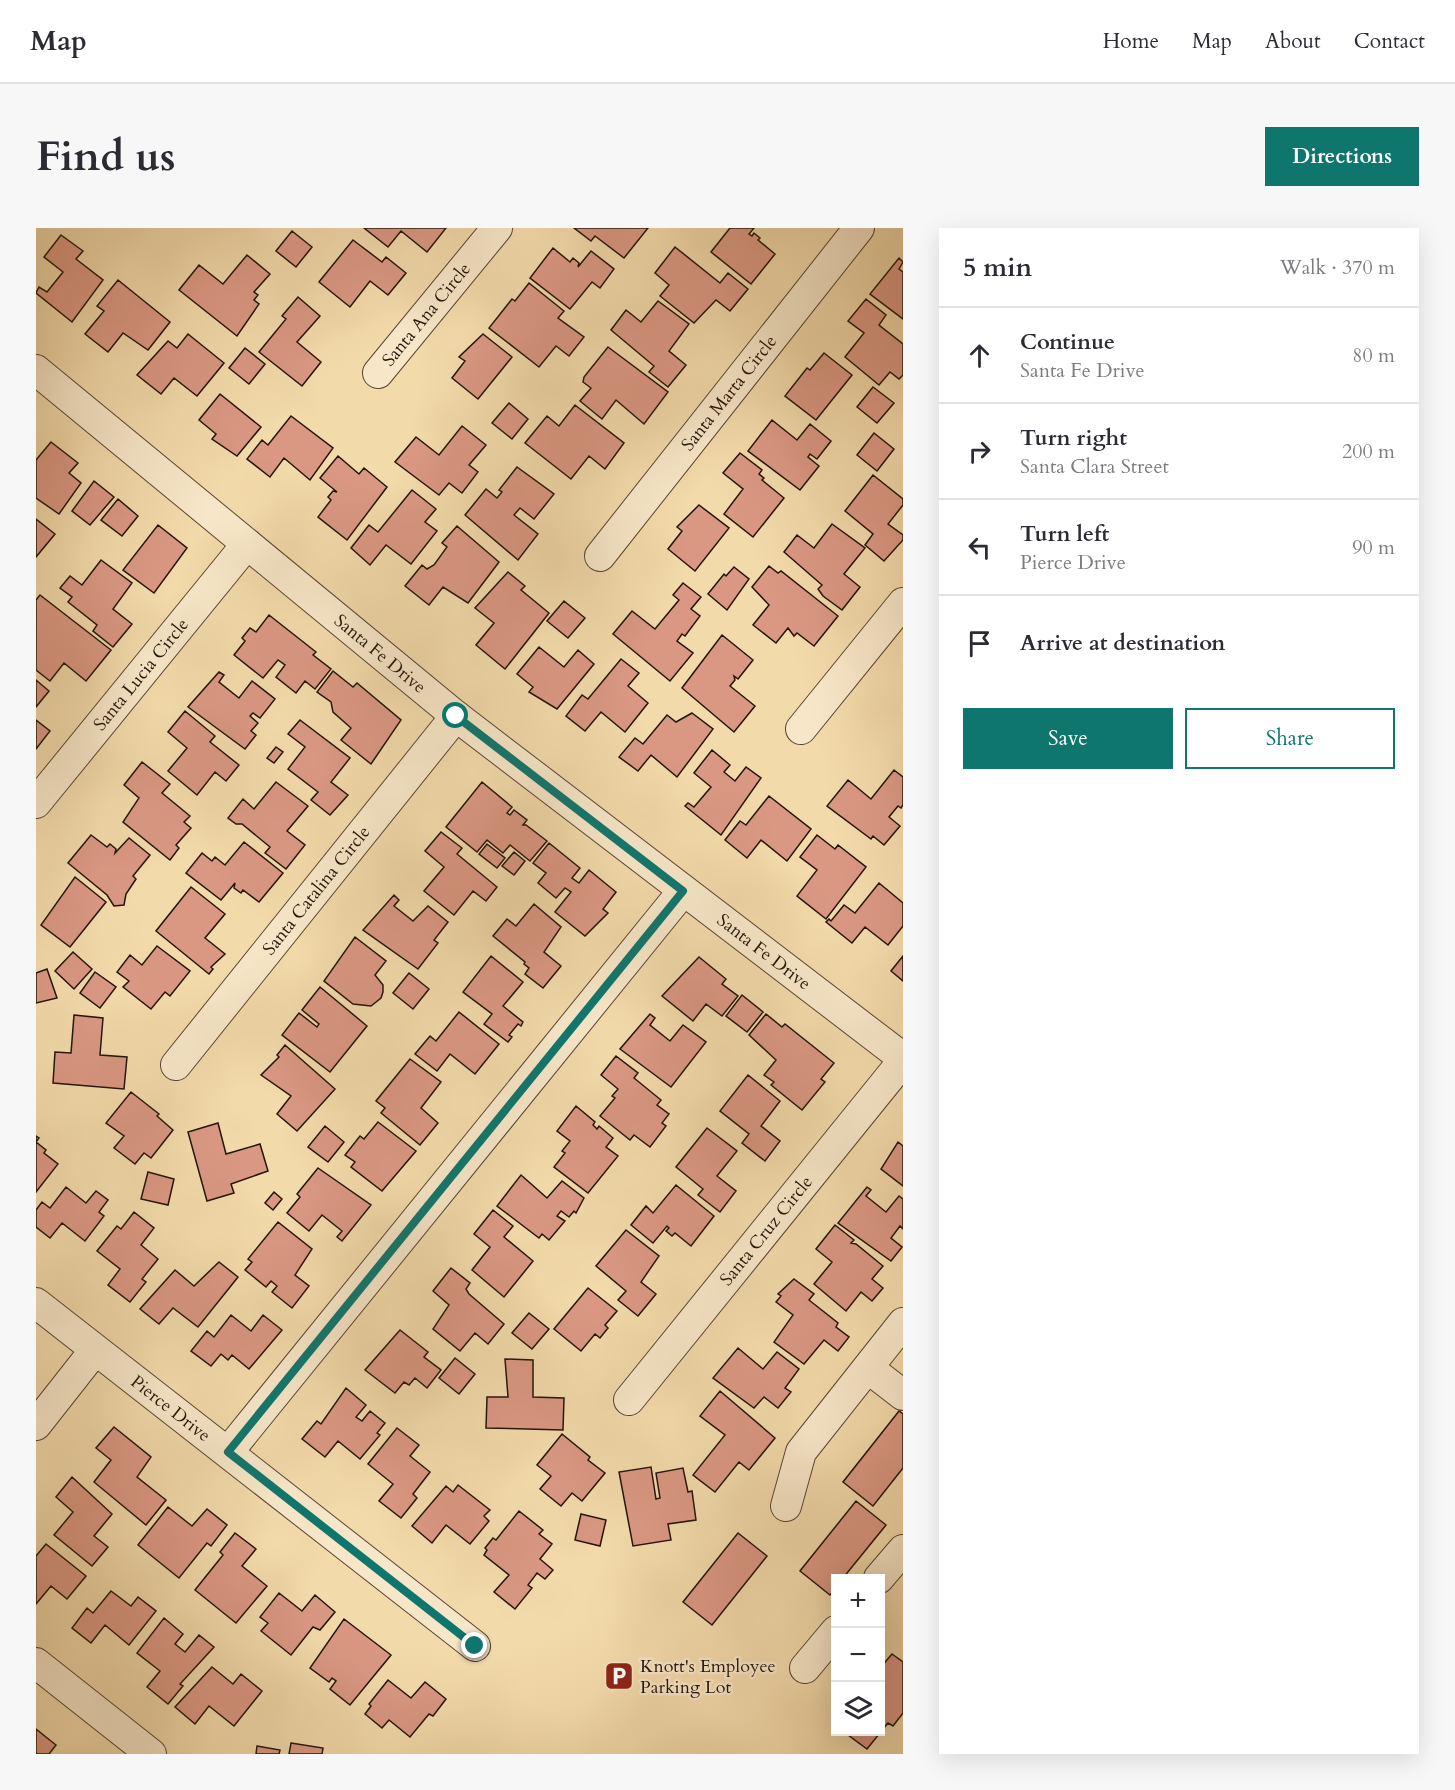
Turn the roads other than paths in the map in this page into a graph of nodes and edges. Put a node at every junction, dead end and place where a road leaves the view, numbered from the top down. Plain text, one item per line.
1 (497, 228) edge
2 (859, 228) edge
3 (37, 372) edge
4 (378, 373) dead end
5 (247, 544) junction
6 (600, 556) dead end
7 (903, 603) edge
8 (456, 716) junction
9 (801, 729) dead end
10 (36, 803) edge
11 (683, 891) junction
12 (903, 1059) edge
13 (176, 1065) dead end
14 (36, 1303) edge
15 (903, 1323) edge
16 (95, 1350) junction
17 (868, 1368) junction
18 (903, 1395) edge
19 (629, 1400) dead end
20 (36, 1425) edge
21 (228, 1452) junction
22 (786, 1506) dead end
23 (903, 1550) edge
24 (882, 1574) edge
25 (831, 1637) edge
26 (475, 1646) dead end
27 (36, 1663) edge
28 (805, 1668) dead end
29 (151, 1754) edge

1 - 4 street, Santa Ana Circle
2 - 6 street, Santa Marta Circle
3 - 5 street, Santa Fe Drive
5 - 8 street, Santa Fe Drive
5 - 10 street, Santa Lucia Circle
7 - 9 street
8 - 11 street, Santa Fe Drive
8 - 13 street, Santa Catalina Circle
11 - 12 street, Santa Fe Drive
11 - 21 street
12 - 19 street, Santa Cruz Circle
14 - 16 street, Pierce Drive
15 - 17 street
16 - 20 street
16 - 21 street, Pierce Drive
17 - 18 street
17 - 22 street
21 - 26 street, Pierce Drive
23 - 24 street
25 - 28 street
27 - 29 street

